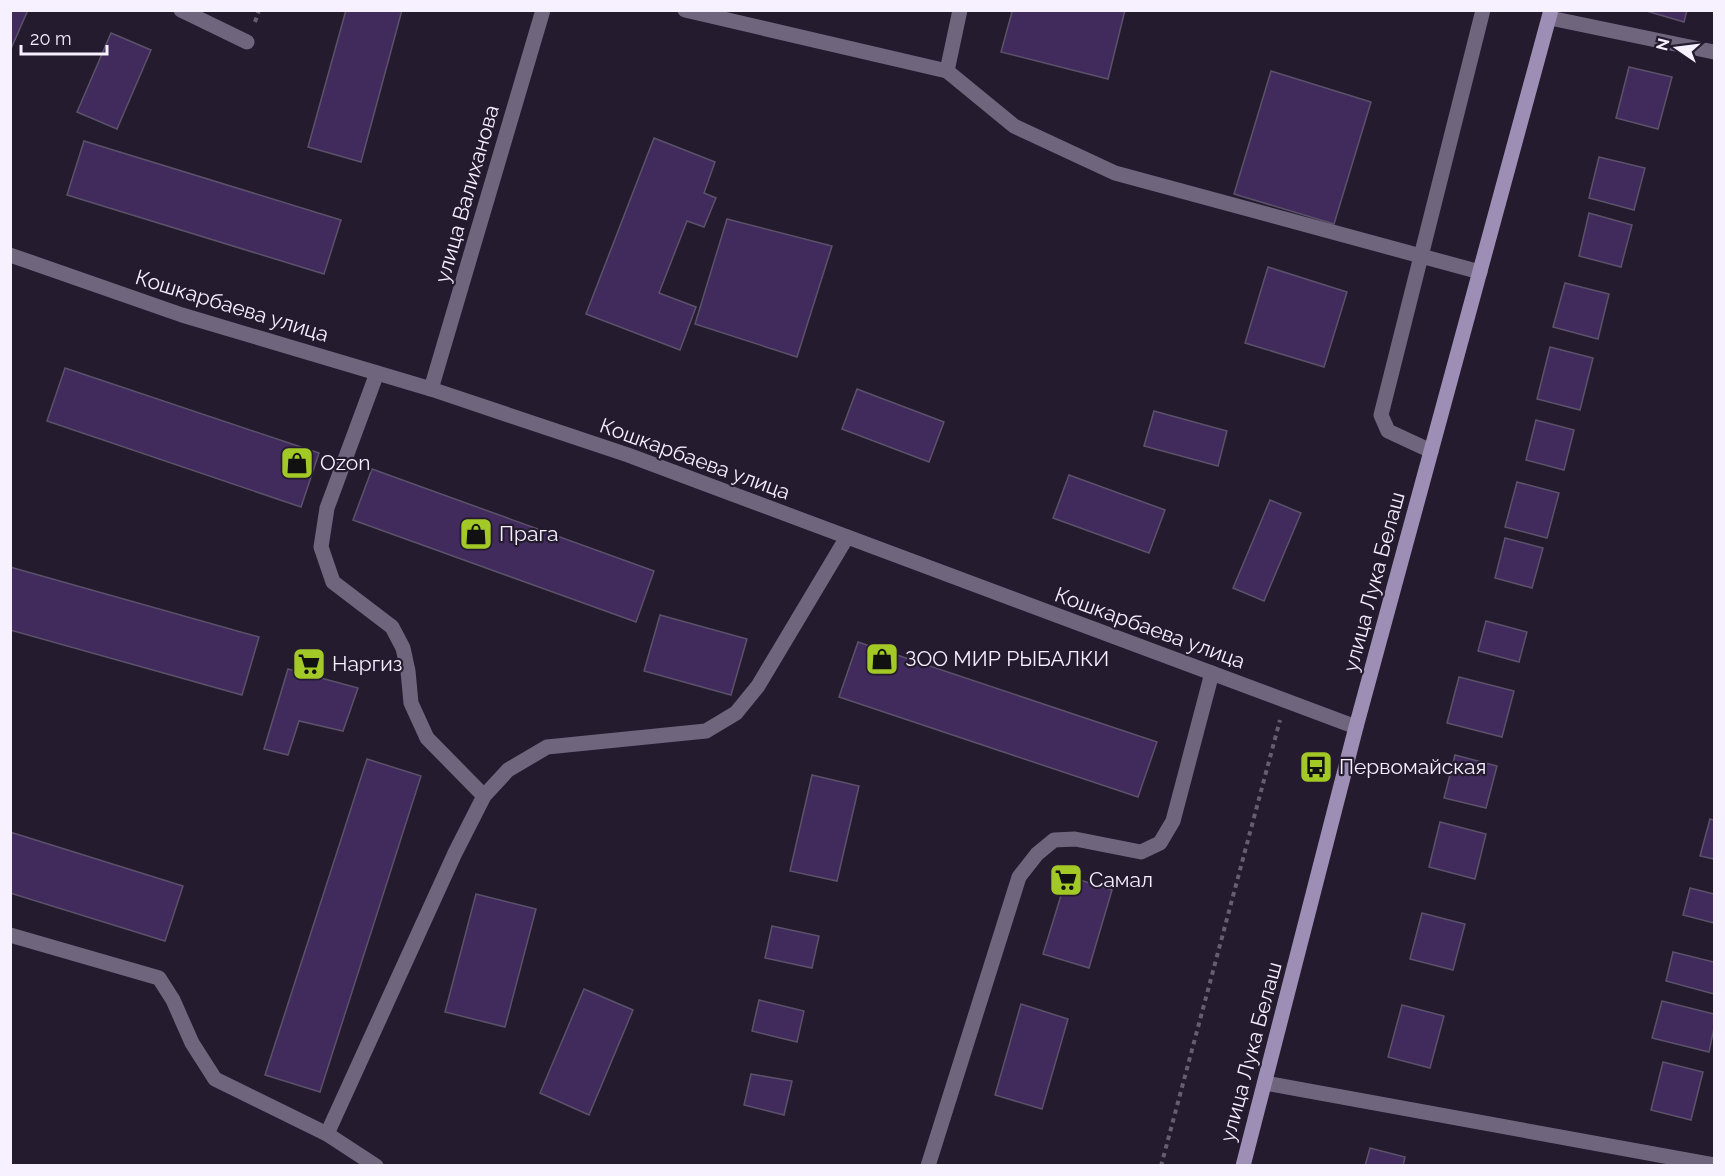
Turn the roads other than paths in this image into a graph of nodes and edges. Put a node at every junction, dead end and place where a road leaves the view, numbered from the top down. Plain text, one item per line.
1 (181, 10) edge
2 (543, 10) edge
3 (685, 10) edge
4 (960, 10) edge
5 (1483, 10) edge
6 (1551, 14) edge
7 (247, 42) dead end
8 (1714, 52) edge
9 (947, 70) junction
10 (10, 255) edge
11 (1422, 255) junction
12 (1480, 272) junction
13 (377, 373) junction
14 (431, 389) junction
15 (1431, 451) junction
16 (847, 537) junction
17 (1212, 674) junction
18 (1356, 727) junction
19 (484, 796) junction
20 (10, 935) edge
21 (1265, 1083) junction
22 (327, 1134) junction
23 (1714, 1165) edge
24 (376, 1166) edge
25 (928, 1166) edge
26 (1243, 1166) edge

1 - 7 street
2 - 14 street, улица Валиханова
3 - 9 street
4 - 9 street
5 - 11 street
6 - 8 street
6 - 12 main road, улица Лука Белаш
9 - 11 street
10 - 13 street, Кошкарбаева улица
11 - 12 street
11 - 15 street
12 - 15 main road, улица Лука Белаш
13 - 14 street, Кошкарбаева улица
13 - 19 street
14 - 16 street, Кошкарбаева улица
15 - 18 main road, улица Лука Белаш
16 - 17 street, Кошкарбаева улица
16 - 19 street
17 - 18 street, Кошкарбаева улица
17 - 25 street
18 - 21 main road, улица Лука Белаш
19 - 22 street
20 - 22 street
21 - 23 street
21 - 26 main road, улица Лука Белаш
22 - 24 street

